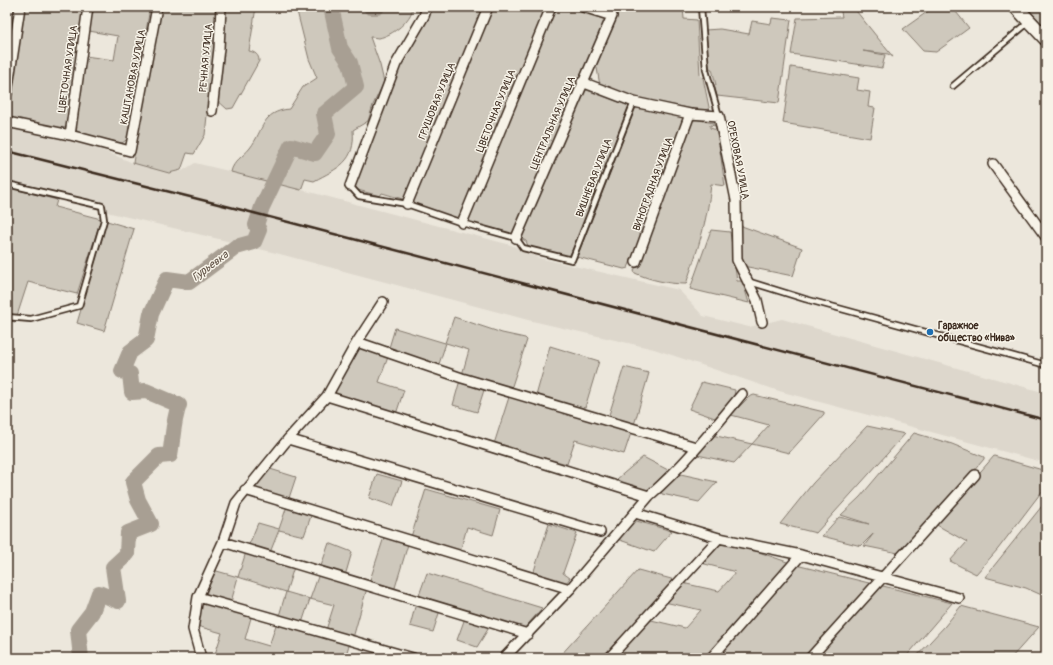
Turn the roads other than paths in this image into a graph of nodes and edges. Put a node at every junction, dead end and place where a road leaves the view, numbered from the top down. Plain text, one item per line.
1 (20, 7) edge
2 (88, 7) edge
3 (157, 7) edge
4 (221, 7) edge
5 (427, 7) edge
6 (488, 7) edge
7 (551, 7) edge
8 (583, 7) edge
9 (701, 7) edge
10 (1016, 7) edge
11 (612, 10) edge
12 (1029, 22) junction
13 (1046, 39) edge
14 (582, 82) junction
15 (953, 86) dead end
16 (7, 93) edge
17 (634, 102) junction
18 (212, 111) dead end
19 (690, 114) junction
20 (719, 116) junction
21 (7, 122) edge
22 (70, 135) junction
23 (993, 164) dead end
24 (7, 184) edge
25 (350, 186) joint
26 (407, 204) junction
27 (462, 223) junction
28 (1046, 237) edge
29 (516, 238) junction
30 (636, 262) dead end
31 (746, 280) junction
32 (382, 302) dead end
33 (7, 317) edge
34 (762, 322) dead end
35 (357, 342) junction
36 (1046, 365) edge
37 (742, 394) dead end
38 (327, 396) junction
39 (288, 439) junction
40 (696, 447) junction
41 (975, 475) dead end
42 (245, 490) junction
43 (649, 496) junction
44 (635, 513) junction
45 (600, 532) dead end
46 (719, 538) junction
47 (222, 542) junction
48 (801, 555) junction
49 (883, 576) junction
50 (570, 589) junction
51 (198, 597) junction
52 (959, 598) dead end
53 (528, 634) junction
54 (202, 658) edge
55 (413, 658) edge
56 (504, 658) edge
57 (609, 658) edge
58 (711, 658) edge
59 (810, 658) edge

1 - 16 street
2 - 22 street, ЦВЕТОЧНАЯ УЛИЦА
3 - 22 street, КАШТАНОВАЯ УЛИЦА
4 - 18 street, РЕЧНАЯ УЛИЦА
5 - 25 street
6 - 26 street, ГРУШОВАЯ УЛИЦА
7 - 27 street, ЦВЕТОЧНАЯ УЛИЦА
8 - 11 street
9 - 20 lane
10 - 12 main road
11 - 14 street, ЦЕНТРАЛЬНАЯ УЛИЦА
12 - 13 main road
12 - 15 lane
14 - 17 street
14 - 29 street, ЦЕНТРАЛЬНАЯ УЛИЦА
17 - 19 street
17 - 29 lane, ВИШНЁВАЯ УЛИЦА
19 - 20 street
19 - 30 street, ВИНОГРАДНАЯ УЛИЦА
20 - 31 street, ОРЕХОВАЯ УЛИЦА
21 - 22 street
23 - 28 street
24 - 33 lane
25 - 26 lane
26 - 27 lane
27 - 29 lane
31 - 34 street, ОРЕХОВАЯ УЛИЦА
31 - 36 lane
32 - 35 street
35 - 38 street
35 - 40 street
37 - 40 street
38 - 39 street
38 - 43 street
39 - 42 street
39 - 45 street
40 - 43 street
41 - 49 street
42 - 47 street
42 - 50 street
43 - 44 street
44 - 46 street
44 - 50 street
46 - 48 street
46 - 57 street
47 - 51 street
47 - 53 street
48 - 49 street
48 - 58 street
49 - 52 street
49 - 59 street
50 - 53 street
51 - 54 street
51 - 55 street
53 - 56 street

